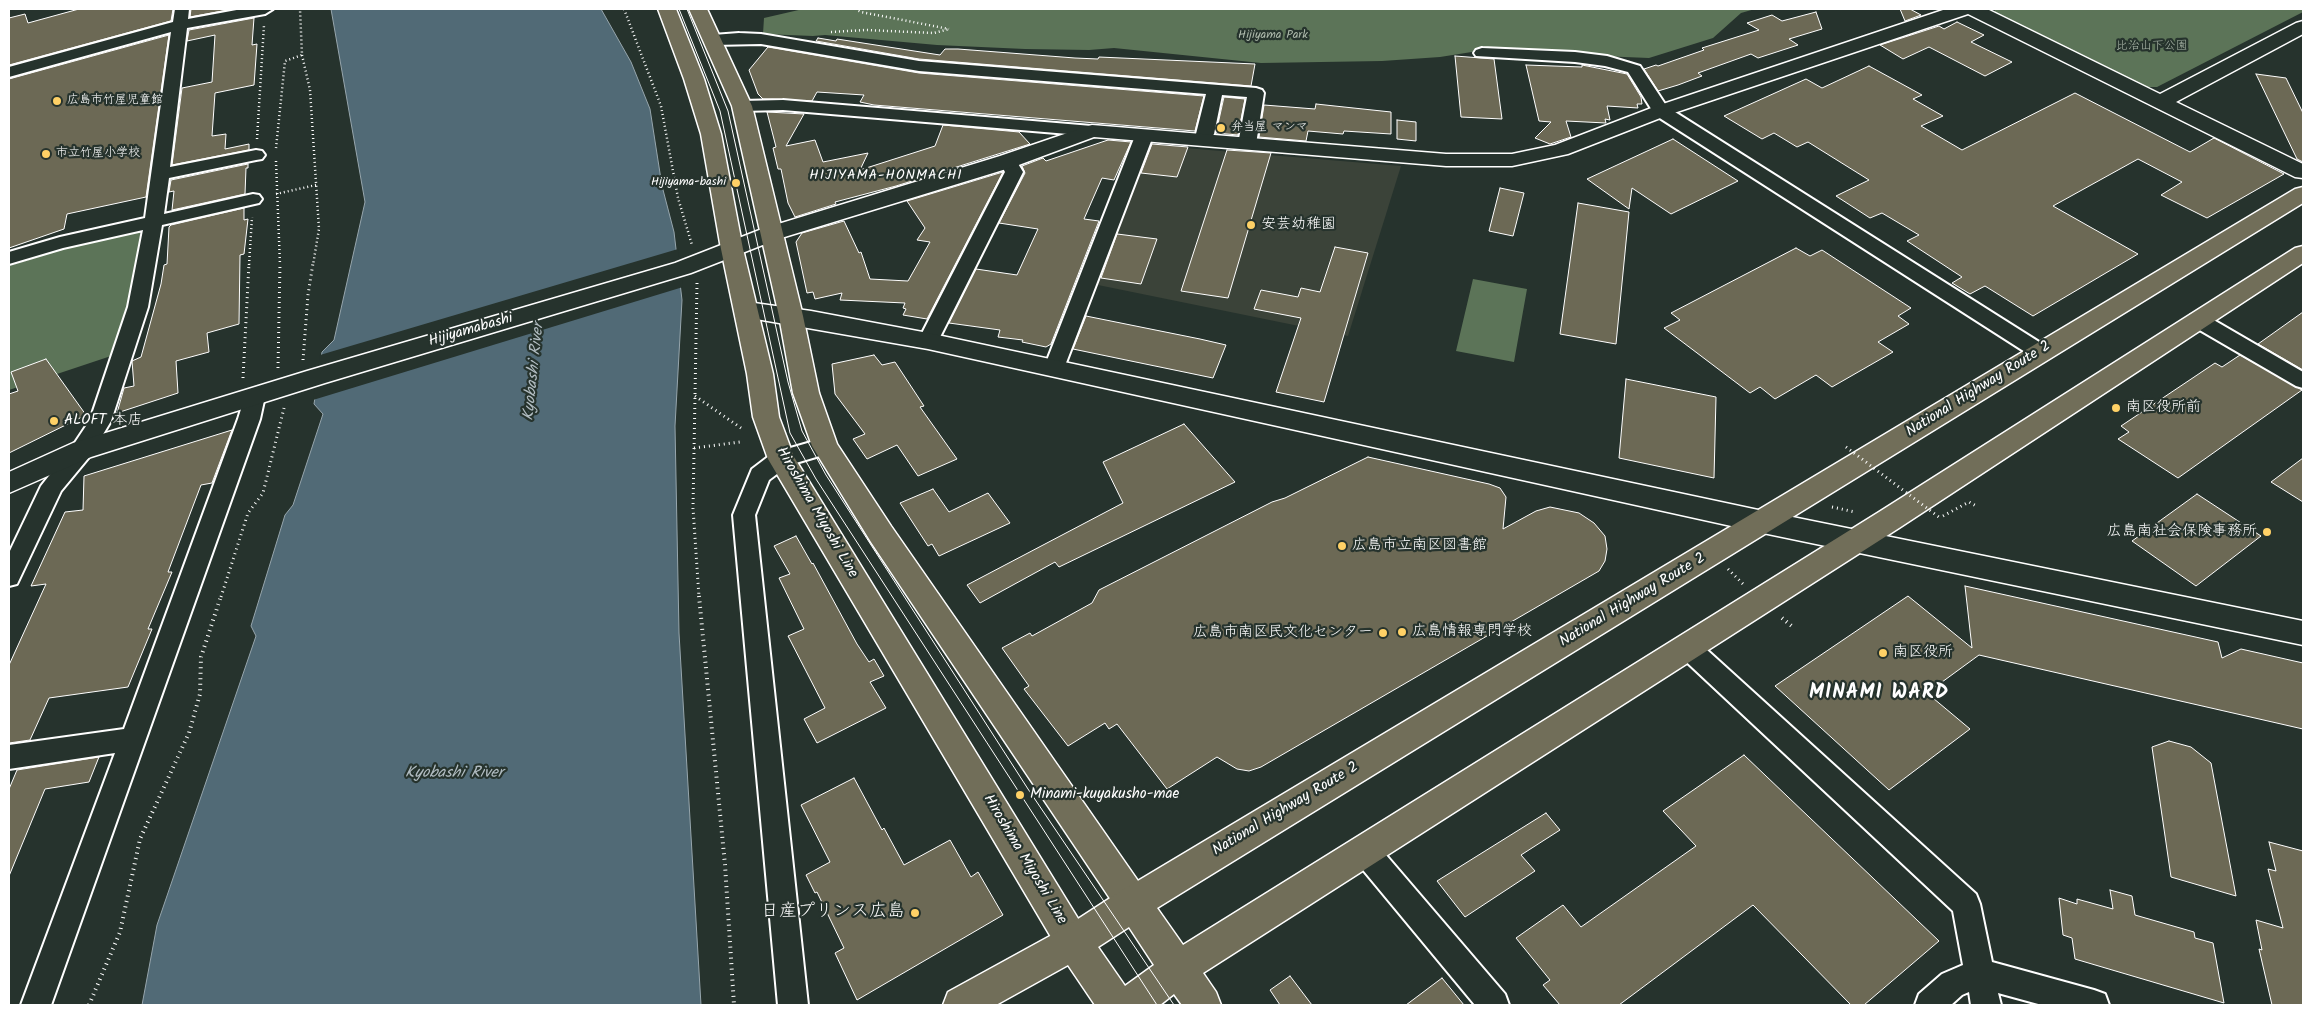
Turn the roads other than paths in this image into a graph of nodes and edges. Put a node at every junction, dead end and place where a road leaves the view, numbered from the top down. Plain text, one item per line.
1 (265, 9) edge
2 (667, 9) edge
3 (698, 9) edge
4 (1964, 9) edge
5 (1973, 9) edge
6 (181, 17) edge
7 (2303, 27) edge
8 (713, 40) junction
9 (1482, 53) dead end
10 (9, 72) edge
11 (1215, 90) junction
12 (2160, 102) junction
13 (742, 106) junction
14 (1661, 111) junction
15 (1092, 131) junction
16 (1205, 134) dead end
17 (1144, 136) junction
18 (1247, 144) junction
19 (256, 155) dead end
20 (1008, 161) junction
21 (2303, 172) edge
22 (160, 174) junction
23 (2303, 194) edge
24 (253, 199) road end
25 (154, 221) junction
26 (770, 234) junction
27 (732, 249) junction
28 (2303, 253) edge
29 (9, 258) edge
30 (747, 310) junction
31 (791, 316) junction
32 (2198, 320) junction
33 (928, 342) junction
34 (2040, 352) junction
35 (1054, 368) junction
36 (2303, 380) edge
37 (255, 396) junction
38 (825, 446) junction
39 (82, 450) junction
40 (781, 460) junction
41 (9, 483) edge
42 (1763, 522) junction
43 (1856, 540) junction
44 (9, 577) edge
45 (2303, 632) edge
46 (1687, 646) junction
47 (132, 739) junction
48 (9, 757) edge
49 (1364, 850) junction
50 (1134, 903) junction
51 (1073, 942) junction
52 (1178, 969) junction
53 (1980, 973) junction
54 (36, 1005) edge
55 (793, 1005) edge
56 (961, 1005) edge
57 (1117, 1005) edge
58 (1130, 1005) edge
59 (1203, 1005) edge
60 (1494, 1005) edge
61 (1930, 1005) edge
62 (1986, 1005) edge
63 (2094, 1005) edge

1 - 6 street
2 - 27 main road, Hiroshima Miyoshi Line
3 - 8 main road
4 - 14 street
5 - 12 street
6 - 10 street
6 - 22 street
7 - 12 street
8 - 11 street
8 - 13 main road
9 - 14 street
11 - 16 street
11 - 18 street
12 - 21 street
13 - 15 street
13 - 26 main road
14 - 18 street
14 - 34 street
15 - 17 street
15 - 20 street, Hijiyamabashi
17 - 18 street
17 - 35 street
19 - 22 street
20 - 26 street, Hijiyamabashi
20 - 33 street
22 - 25 street
23 - 34 main road, National Highway Route 2
24 - 25 street
25 - 29 street
25 - 39 street
26 - 27 street, Hijiyamabashi
26 - 31 main road
27 - 30 main road, Hiroshima Miyoshi Line
27 - 37 street, Hijiyamabashi
28 - 32 main road
30 - 31 street
30 - 40 main road, Hiroshima Miyoshi Line
31 - 33 street
31 - 38 main road
32 - 36 street
32 - 43 main road
33 - 35 street
34 - 42 main road, National Highway Route 2
35 - 42 street
37 - 39 street, Hijiyamabashi
37 - 47 street
38 - 40 street
38 - 50 main road
39 - 41 street, Hijiyamabashi
39 - 44 street
40 - 51 main road, Hiroshima Miyoshi Line
40 - 55 street
42 - 43 street
42 - 50 main road, National Highway Route 2
43 - 45 street
43 - 46 main road
46 - 49 main road
46 - 53 street
47 - 48 street
47 - 54 street
49 - 52 main road
49 - 60 street
50 - 51 main road, National Highway Route 2
50 - 52 main road
51 - 56 main road, National Highway Route 2
51 - 57 main road, Hiroshima Miyoshi Line
52 - 58 main road
52 - 59 main road
53 - 61 street
53 - 62 street
53 - 63 street

